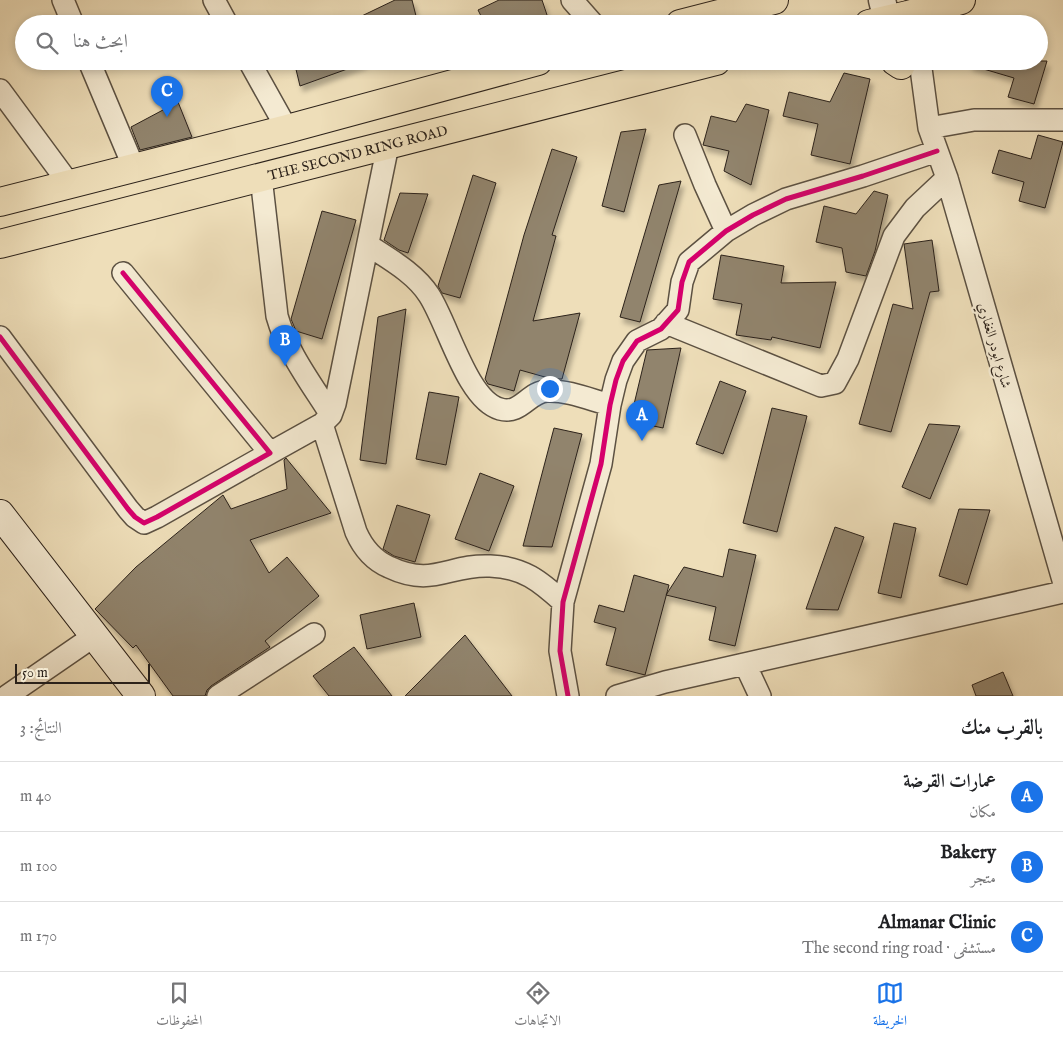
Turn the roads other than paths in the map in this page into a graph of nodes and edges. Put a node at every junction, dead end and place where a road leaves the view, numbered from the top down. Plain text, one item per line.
1 (63, 0) edge
2 (214, 0) edge
3 (570, 0) edge
4 (774, 0) edge
5 (961, 0) edge
6 (69, 15) edge
7 (223, 15) edge
8 (571, 15) edge
9 (584, 15) edge
10 (715, 15) edge
11 (893, 15) edge
12 (93, 70) edge
13 (254, 70) edge
14 (505, 70) edge
15 (681, 70) edge
16 (907, 70) edge
17 (0, 90) edge
18 (928, 119) junction
19 (1063, 120) edge
20 (287, 129) junction
21 (685, 135) dead end
22 (388, 145) junction
23 (937, 151) junction
24 (134, 168) junction
25 (261, 177) junction
26 (947, 178) junction
27 (70, 185) junction
28 (0, 202) edge
29 (726, 231) junction
30 (0, 244) edge
31 (368, 245) junction
32 (123, 273) dead end
33 (666, 323) junction
34 (0, 337) edge
35 (610, 405) junction
36 (326, 419) junction
37 (270, 453) junction
38 (0, 514) edge
39 (1063, 580) edge
40 (1063, 592) edge
41 (563, 602) junction
42 (314, 634) dead end
43 (94, 636) junction
44 (745, 664) junction
45 (7, 696) edge
46 (141, 696) edge
47 (218, 696) edge
48 (568, 696) edge
49 (617, 696) edge
50 (760, 696) edge

1 - 6 street
2 - 7 street
3 - 8 street
3 - 9 street
4 - 10 main road
5 - 11 main road
12 - 24 street
13 - 20 street
14 - 20 main road
15 - 22 main road, THE SECOND RING ROAD
16 - 18 street, شارع ابودر الغفاري
17 - 27 street
18 - 19 street
18 - 23 street, شارع ابودر الغفاري
20 - 24 main road
21 - 29 street
22 - 25 main road, THE SECOND RING ROAD
22 - 31 street
23 - 26 street, شارع ابودر الغفاري
23 - 29 street
24 - 27 main road
25 - 30 main road, THE SECOND RING ROAD
25 - 36 street
26 - 33 street
26 - 39 street, شارع ابودر الغفاري
27 - 28 main road
29 - 33 street
31 - 35 street
31 - 36 street
32 - 37 street
33 - 35 street
34 - 37 street
35 - 41 street
36 - 37 street
36 - 41 street
38 - 43 main road
40 - 44 street
41 - 48 street
42 - 47 street
43 - 45 street
43 - 46 main road
44 - 49 street
44 - 50 street

